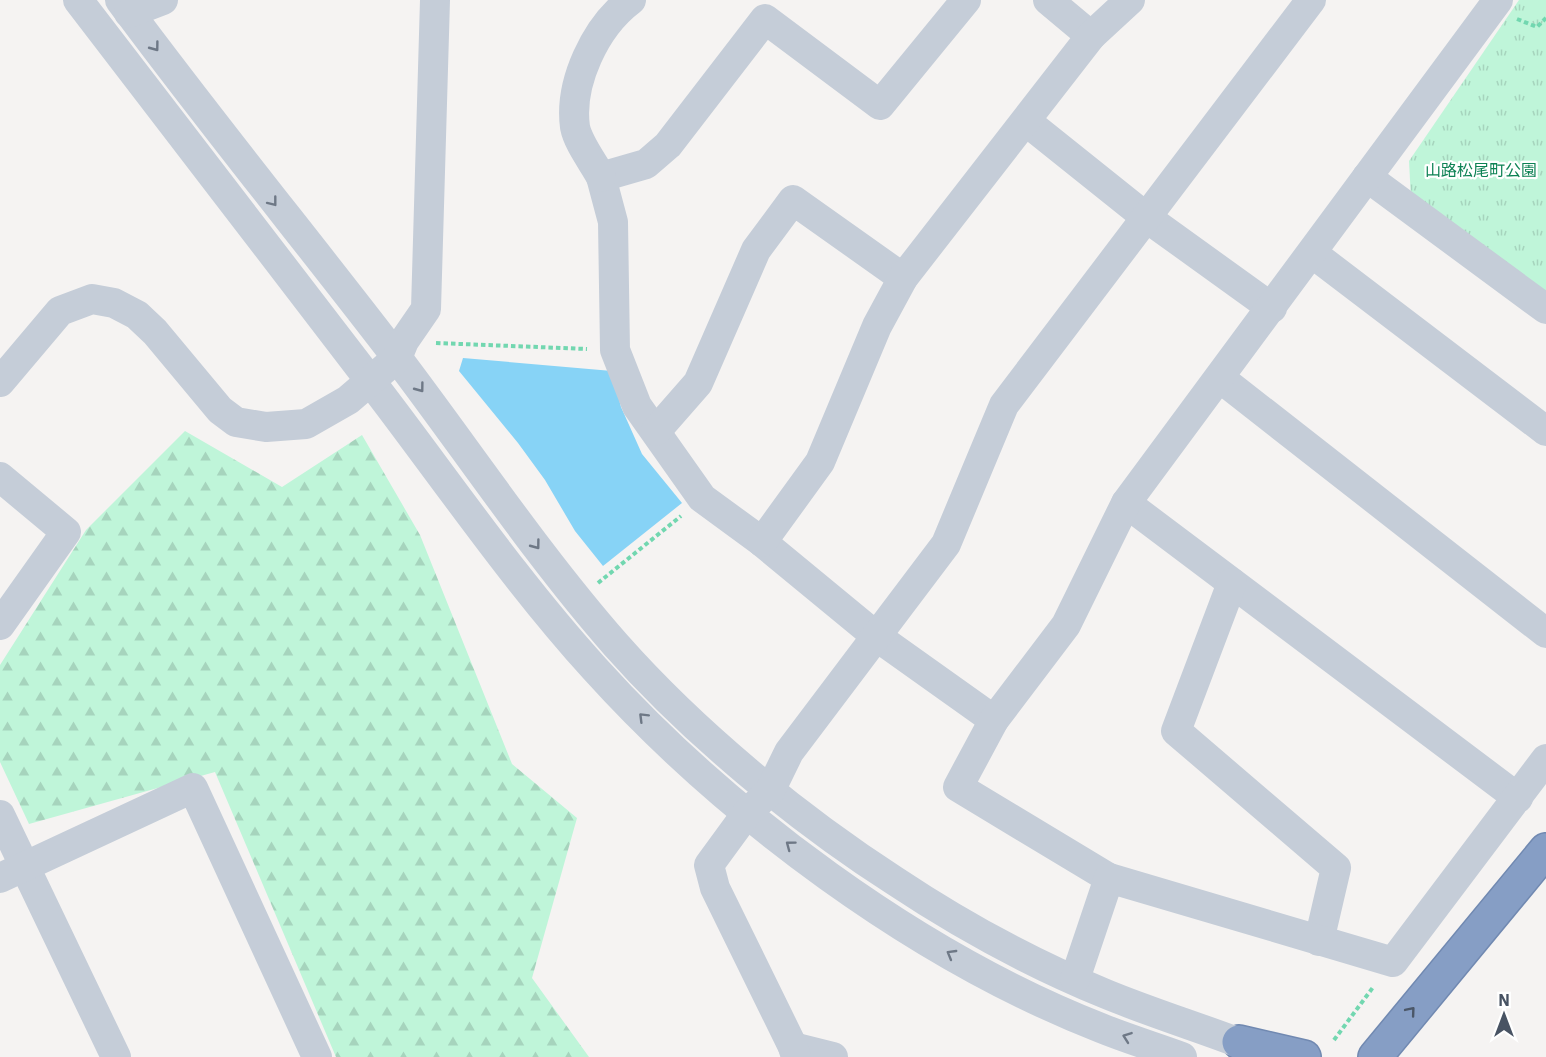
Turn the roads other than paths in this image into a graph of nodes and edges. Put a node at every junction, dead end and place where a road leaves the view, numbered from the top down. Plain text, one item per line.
1 (78, 0) edge
2 (163, 0) edge
3 (435, 0) edge
4 (631, 0) edge
5 (966, 0) edge
6 (1048, 0) edge
7 (1130, 0) edge
8 (1311, 0) edge
9 (124, 6) edge
10 (1503, 7) edge
11 (1091, 36) junction
12 (1027, 122) junction
13 (601, 177) junction
14 (1366, 177) junction
15 (1147, 218) junction
16 (1312, 253) junction
17 (903, 278) junction
18 (1272, 308) junction
19 (1546, 309) edge
20 (401, 350) junction
21 (1220, 378) junction
22 (370, 381) junction
23 (0, 382) edge
24 (656, 431) junction
25 (1546, 431) edge
26 (0, 477) edge
27 (1126, 503) junction
28 (762, 542) junction
29 (1232, 583) junction
30 (0, 625) edge
31 (1546, 633) edge
32 (876, 636) junction
33 (994, 720) junction
34 (1546, 759) edge
35 (770, 791) junction
36 (1518, 798) junction
37 (747, 813) junction
38 (0, 815) edge
39 (1546, 850) edge
40 (12, 872) edge
41 (1109, 878) junction
42 (1319, 940) junction
43 (1075, 979) junction
44 (1239, 1042) junction
45 (1382, 1048) edge
46 (1347, 1049) edge
47 (795, 1052) edge
48 (116, 1057) edge
49 (317, 1057) edge
50 (833, 1057) edge
51 (1182, 1057) edge
52 (1274, 1057) edge
53 (1304, 1057) edge

1 - 22 street
2 - 9 street
3 - 20 street
4 - 13 street
5 - 13 street
6 - 11 street
7 - 11 street
8 - 15 street
9 -> 20 street
10 - 14 street
11 - 12 street
12 - 15 street
12 - 17 street
13 - 24 street
14 - 16 street
14 - 19 street
15 - 18 street
15 - 32 street
16 - 18 street
16 - 25 street
17 - 24 street
17 - 28 street
18 - 21 street
20 - 22 street
20 -> 35 street
21 - 27 street
21 - 31 street
22 - 23 street
37 -> 22 street
24 - 28 street
26 - 30 street
27 - 29 street
27 - 33 street
28 - 32 street
29 - 36 street
29 - 42 street
32 - 33 street
32 - 35 street
33 - 41 street
34 - 36 street
35 - 37 street
35 - 43 street
36 - 42 street
37 - 47 street
51 -> 37 street
38 - 40 street
45 -> 39 highway
40 - 48 street
40 - 49 street
41 - 42 street
41 - 43 street
43 - 44 street
44 - 52 street
44 - 53 highway
45 - 46 highway
47 - 50 street

